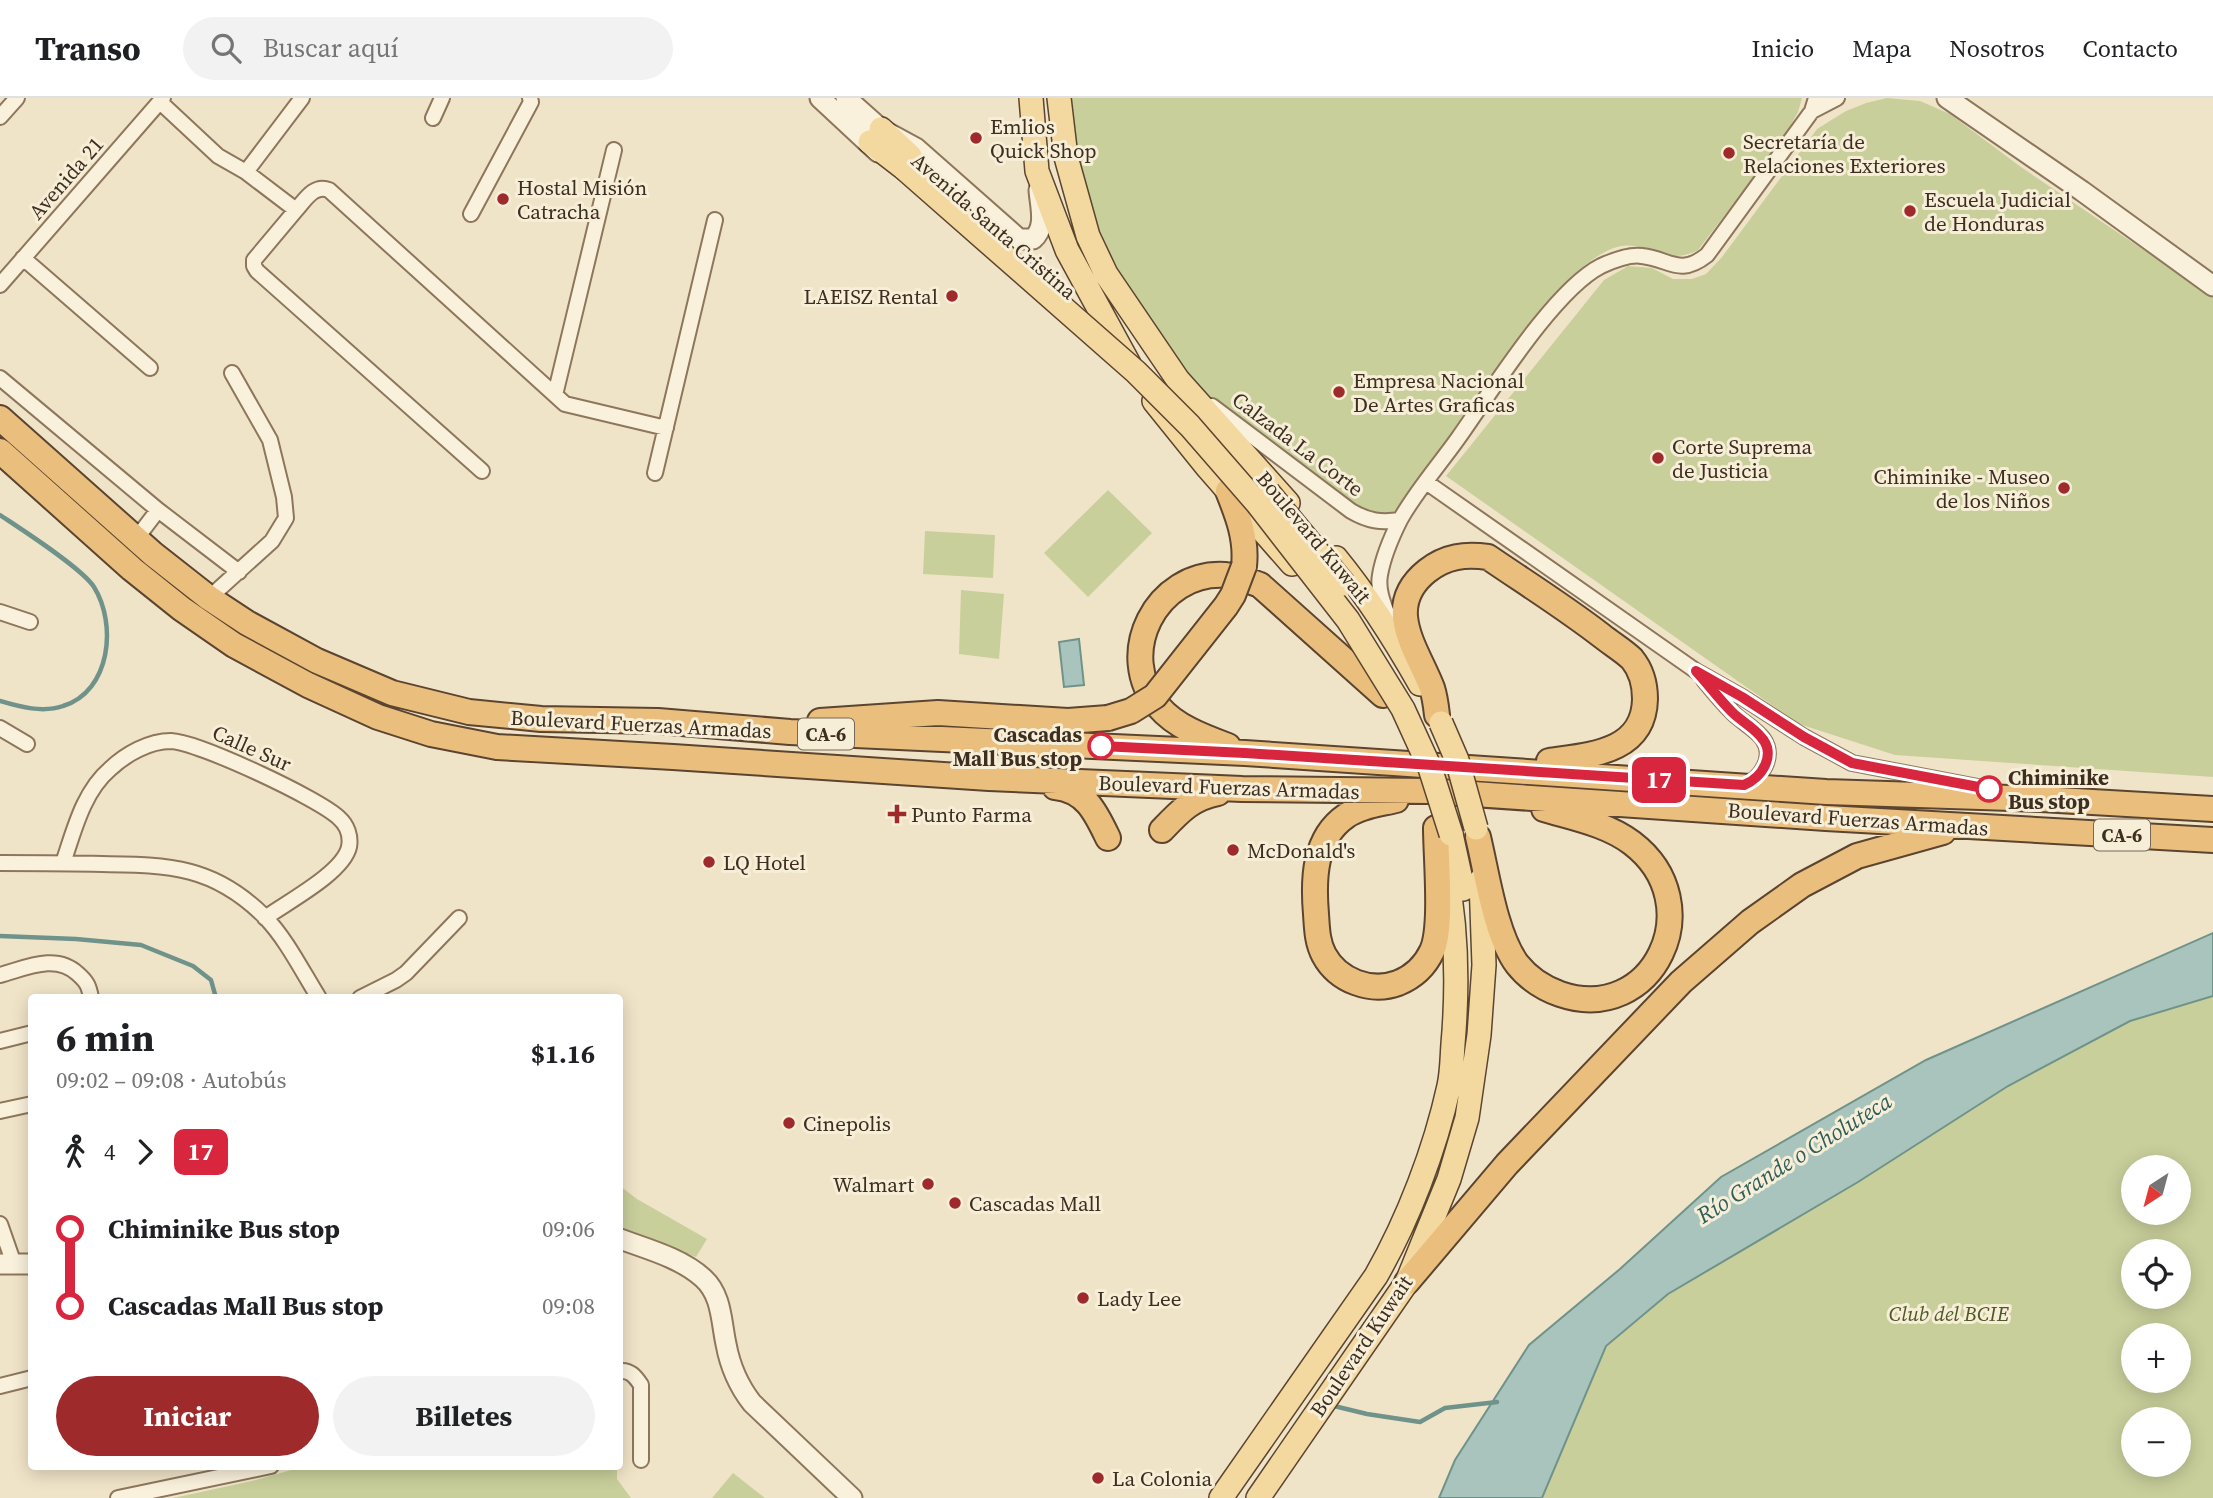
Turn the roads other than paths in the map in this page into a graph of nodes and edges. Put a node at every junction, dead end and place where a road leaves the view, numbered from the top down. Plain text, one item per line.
1 (16, 98) edge
2 (302, 98) edge
3 (442, 98) edge
4 (530, 98) edge
5 (820, 98) edge
6 (846, 98) edge
7 (1031, 98) edge
8 (1059, 98) edge
9 (1837, 98) edge
10 (1951, 99) edge
11 (162, 100) edge
12 (1814, 105) edge
13 (0, 117) edge
14 (433, 117) dead end
15 (876, 136) junction
16 (614, 150) dead end
17 (909, 164) junction
18 (1037, 171) junction
19 (246, 172) junction
20 (296, 209) junction
21 (471, 214) dead end
22 (715, 220) dead end
23 (23, 258) junction
24 (0, 285) edge
25 (2213, 286) edge
26 (150, 368) dead end
27 (232, 373) dead end
28 (0, 378) edge
29 (1178, 380) junction
30 (1142, 384) junction
31 (555, 395) junction
32 (0, 418) edge
33 (666, 428) junction
34 (0, 451) edge
35 (482, 471) dead end
36 (655, 473) dead end
37 (1426, 482) junction
38 (1228, 491) junction
39 (158, 510) junction
40 (1400, 520) junction
41 (136, 538) junction
42 (239, 572) junction
43 (209, 598) junction
44 (0, 612) edge
45 (30, 622) dead end
46 (1390, 634) junction
47 (1696, 671) junction
48 (1383, 695) junction
49 (1439, 719) junction
50 (0, 728) edge
51 (790, 732) junction
52 (27, 744) dead end
53 (1245, 753) junction
54 (1501, 768) junction
55 (989, 778) junction
56 (1744, 785) junction
57 (1242, 789) junction
58 (1429, 791) junction
59 (1499, 796) junction
60 (2041, 799) junction
61 (2213, 809) edge
62 (1970, 826) junction
63 (1440, 827) junction
64 (1162, 830) dead end
65 (1477, 833) junction
66 (1108, 838) dead end
67 (2213, 841) edge
68 (0, 863) edge
69 (63, 863) junction
70 (265, 918) junction
71 (459, 918) dead end
72 (0, 975) edge
73 (90, 994) edge
74 (317, 994) edge
75 (367, 994) edge
76 (28, 1034) edge
77 (0, 1041) edge
78 (28, 1105) edge
79 (0, 1111) edge
80 (0, 1224) edge
81 (623, 1240) edge
82 (15, 1264) edge
83 (1407, 1282) junction
84 (623, 1370) edge
85 (28, 1379) edge
86 (0, 1386) edge
87 (641, 1460) dead end
88 (252, 1470) edge
89 (1221, 1497) edge
90 (118, 1498) edge
91 (852, 1498) edge
92 (1258, 1498) edge

1 - 13 street
2 - 19 street
3 - 14 street
4 - 21 street
5 - 15 street, Avenida Santa Cristina
6 - 15 street, Avenida Santa Cristina
7 - 18 main road, Boulevard Kuwait
8 - 29 main road, Boulevard Kuwait
9 - 12 street
10 - 25 street
11 - 19 street
11 - 23 street, Avenida 21
12 - 37 street
15 - 17 main road
15 - 18 street, Avenida Santa Cristina
15 - 30 street, Avenida Santa Cristina
16 - 31 street
17 - 46 main road, bridge
17 - 63 main road, bridge
18 - 30 main road, Boulevard Kuwait
19 - 20 street
20 - 31 street
20 - 35 street
22 - 33 street
23 - 24 street, Avenida 21
23 - 26 street
27 - 42 street
28 - 39 street
29 - 40 street, Calzada La Corte
29 - 46 main road, Boulevard Kuwait
30 - 38 main road, Boulevard Kuwait
31 - 33 street
32 - 41 highway, Boulevard Fuerzas Armadas / CA-6
33 - 36 street
34 - 55 highway, Boulevard Fuerzas Armadas / CA-6
37 - 40 street
37 - 47 street
38 - 48 main road, Boulevard Kuwait
38 - 51 highway, bridge
39 - 41 street
39 - 42 street
40 - 46 street
41 - 43 highway, Boulevard Fuerzas Armadas / CA-6
42 - 43 street
43 - 51 highway, Boulevard Fuerzas Armadas / CA-6
44 - 45 street
46 - 49 main road, Boulevard Kuwait
47 - 56 street
47 - 60 street
48 - 53 highway
48 - 63 main road, Boulevard Kuwait
49 - 54 highway
49 - 65 main road, Boulevard Kuwait, bridge
50 - 52 street
51 - 53 highway, Boulevard Fuerzas Armadas / CA-6
53 - 54 highway, Boulevard Fuerzas Armadas / CA-6
54 - 56 highway, Boulevard Fuerzas Armadas / CA-6
55 - 57 highway, Boulevard Fuerzas Armadas / CA-6
55 - 66 highway
56 - 60 highway, Boulevard Fuerzas Armadas / CA-6
57 - 58 highway, Boulevard Fuerzas Armadas / CA-6
57 - 64 highway
58 - 59 highway, Boulevard Fuerzas Armadas / CA-6
58 - 63 highway
59 - 62 highway, Boulevard Fuerzas Armadas / CA-6
59 - 65 highway
60 - 61 highway, Boulevard Fuerzas Armadas / CA-6
62 - 67 highway, Boulevard Fuerzas Armadas / CA-6
62 - 83 highway
63 - 89 main road, Boulevard Kuwait
65 - 83 main road, Boulevard Kuwait
68 - 69 street
69 - 70 street
69 - 70 street, Calle Sur
70 - 74 street
71 - 75 street
72 - 73 street
76 - 77 street
78 - 79 street
80 - 82 street
81 - 91 street
83 - 92 main road, Boulevard Kuwait
84 - 87 street
85 - 86 street
88 - 90 street

